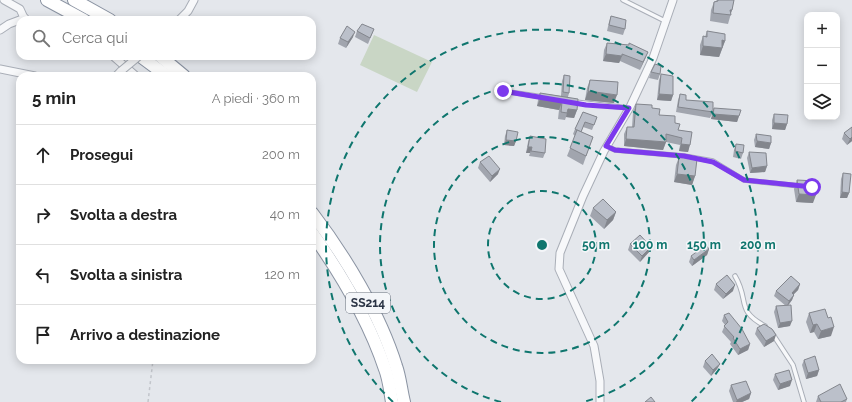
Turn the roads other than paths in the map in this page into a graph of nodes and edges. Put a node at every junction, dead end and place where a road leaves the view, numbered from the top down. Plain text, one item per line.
1 (4, 0) edge
2 (46, 0) edge
3 (74, 0) edge
4 (194, 0) edge
5 (623, 0) edge
6 (673, 0) edge
7 (24, 16) edge
8 (76, 16) edge
9 (103, 16) edge
10 (183, 16) edge
11 (16, 22) edge
12 (666, 22) junction
13 (0, 30) edge
14 (118, 60) edge
15 (135, 60) edge
16 (145, 60) edge
17 (165, 60) edge
18 (0, 69) edge
19 (16, 72) edge
20 (121, 72) edge
21 (131, 72) edge
22 (161, 72) edge
23 (179, 72) edge
24 (503, 91) dead end
25 (546, 97) edge
26 (567, 101) edge
27 (629, 108) junction
28 (606, 146) junction
29 (805, 186) edge
30 (316, 218) edge
31 (316, 239) edge
32 (735, 276) dead end
33 (392, 402) edge
34 (404, 402) edge
35 (600, 402) edge
36 (804, 402) edge

1 - 7 street
2 - 8 highway
3 - 9 highway
4 - 10 street
5 - 12 lane
6 - 12 street
11 - 13 street
12 - 27 street
14 - 21 street
15 - 20 street, bridge
16 - 22 highway
17 - 23 highway
18 - 19 street
24 - 25 lane
26 - 27 lane
27 - 28 street
28 - 29 lane
28 - 35 street
30 - 34 highway, SS214
31 - 33 highway, SS214
32 - 36 lane

